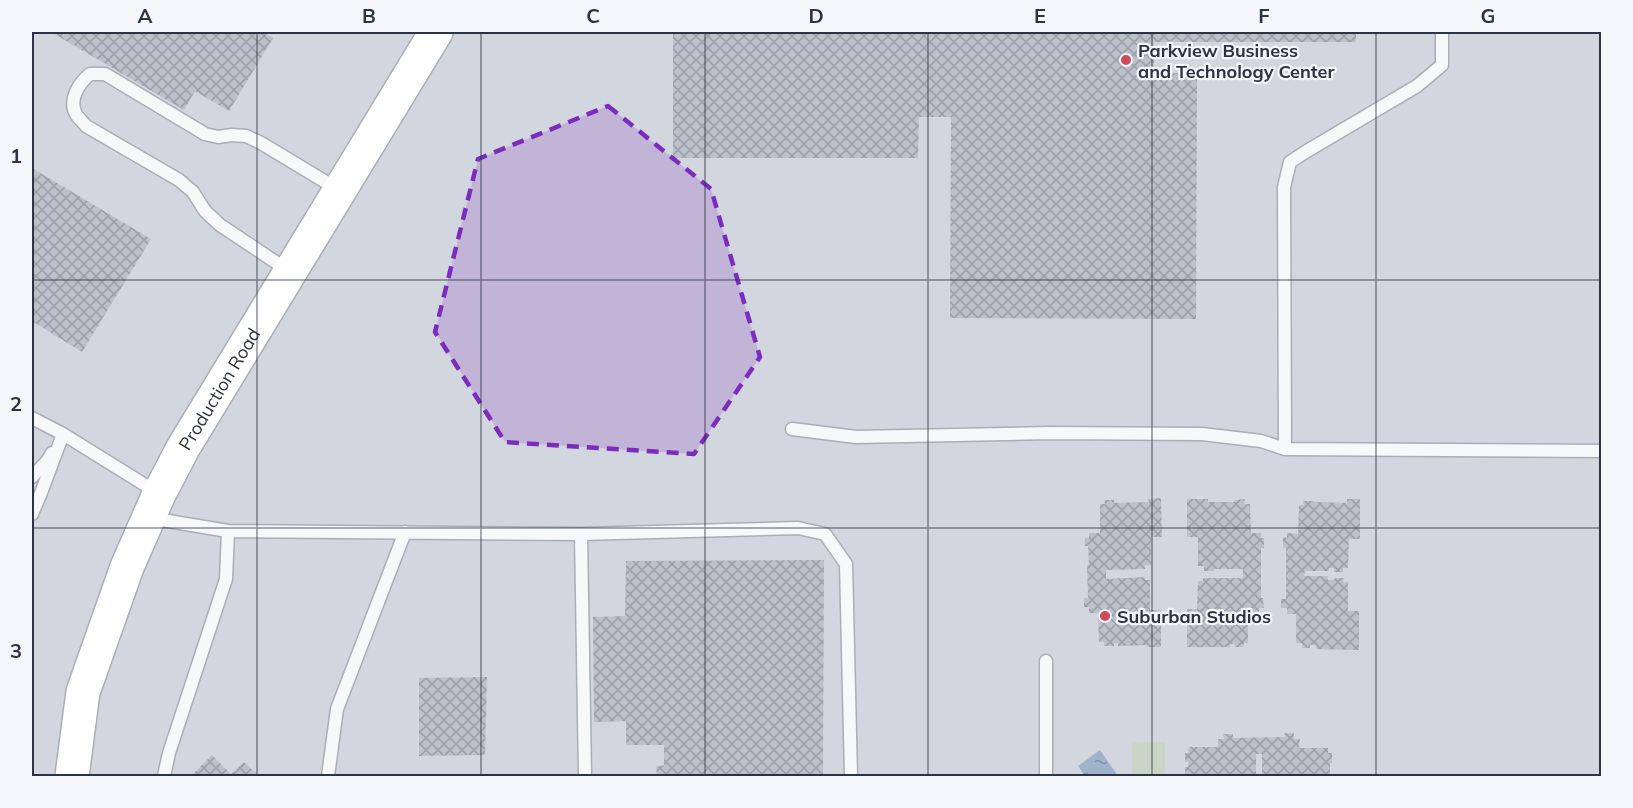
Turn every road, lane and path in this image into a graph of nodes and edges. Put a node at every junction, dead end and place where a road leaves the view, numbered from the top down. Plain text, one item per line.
1 (436, 32) edge
2 (1442, 32) edge
3 (340, 191) junction
4 (291, 271) junction
5 (32, 418) edge
6 (792, 429) dead end
7 (63, 434) junction
8 (1286, 449) junction
9 (1602, 451) edge
10 (32, 477) edge
11 (154, 506) junction
12 (32, 514) edge
13 (228, 531) junction
14 (405, 532) junction
15 (581, 534) junction
16 (1046, 661) dead end
17 (72, 777) edge
18 (164, 777) edge
19 (328, 777) edge
20 (585, 777) edge
21 (851, 777) edge
22 (1046, 777) edge

1 - 3 street, Production Road
2 - 8 lane
3 - 4 street, Production Road
3 - 4 lane
4 - 11 street, Production Road
5 - 7 lane
6 - 8 lane
7 - 10 lane
7 - 11 lane
7 - 12 lane
8 - 9 lane
11 - 13 lane
11 - 17 street, Production Road
13 - 14 lane
13 - 18 lane
14 - 15 lane
14 - 19 lane
15 - 20 lane
15 - 21 lane
16 - 22 lane

